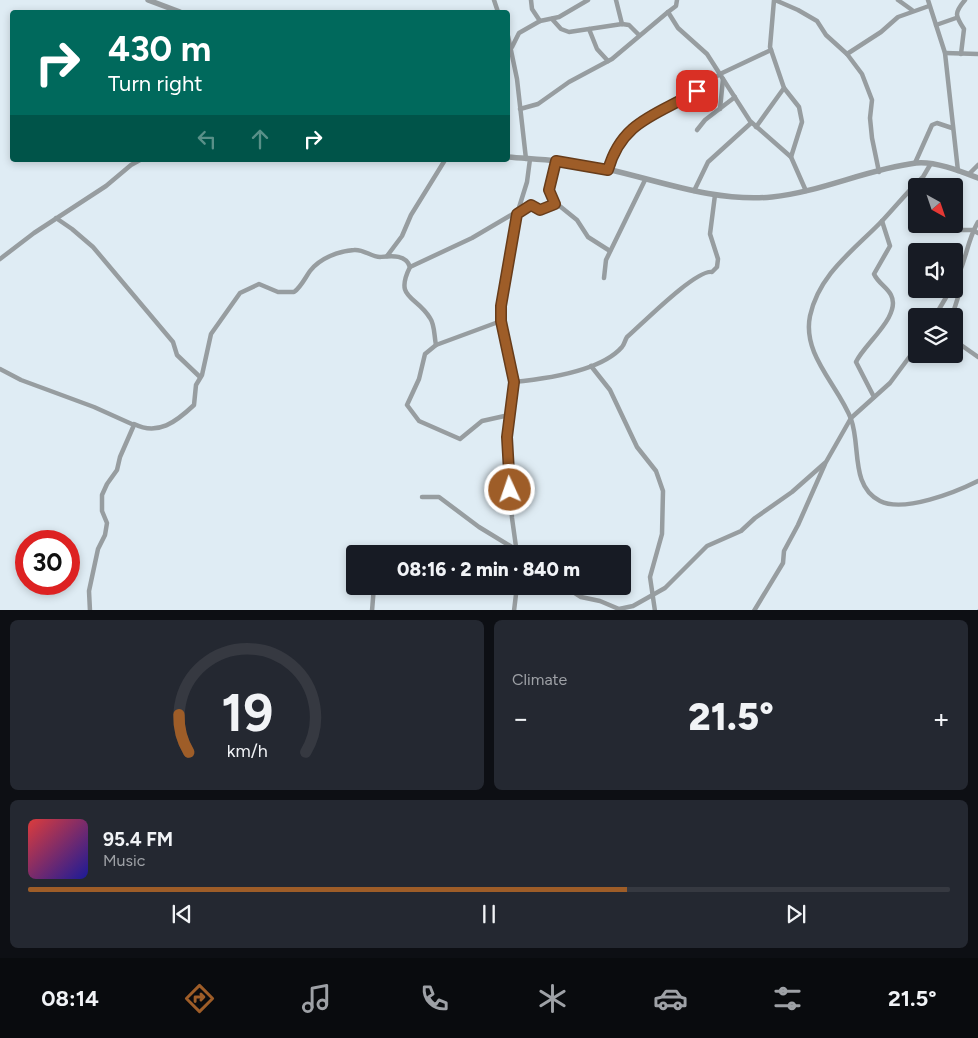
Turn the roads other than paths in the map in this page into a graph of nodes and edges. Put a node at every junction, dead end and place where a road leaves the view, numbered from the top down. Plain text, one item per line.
1 (148, 0) edge
2 (531, 0) edge
3 (588, 0) edge
4 (616, 0) edge
5 (677, 0) edge
6 (774, 0) edge
7 (898, 0) edge
8 (928, 0) edge
9 (966, 0) edge
10 (929, 6) junction
11 (175, 10) edge
12 (912, 10) junction
13 (668, 12) junction
14 (956, 18) junction
15 (552, 19) junction
16 (540, 21) junction
17 (622, 24) junction
18 (936, 25) junction
19 (589, 29) junction
20 (639, 35) junction
21 (510, 42) edge
22 (512, 47) junction
23 (771, 50) junction
24 (945, 53) junction
25 (847, 54) junction
26 (961, 54) junction
27 (978, 54) edge
28 (608, 60) junction
29 (722, 76) junction
30 (784, 88) junction
31 (735, 97) junction
32 (520, 109) junction
33 (720, 109) junction
34 (752, 123) junction
35 (756, 128) junction
36 (952, 128) junction
37 (697, 130) dead end
38 (790, 157) junction
39 (510, 158) edge
40 (528, 159) junction
41 (556, 161) junction
42 (136, 162) edge
43 (444, 162) edge
44 (916, 164) junction
45 (930, 165) junction
46 (978, 165) edge
47 (608, 170) junction
48 (958, 171) junction
49 (879, 172) junction
50 (968, 174) junction
51 (978, 178) edge
52 (645, 180) junction
53 (694, 191) junction
54 (806, 191) junction
55 (715, 194) junction
56 (555, 204) junction
57 (517, 212) junction
58 (56, 218) junction
59 (882, 221) junction
60 (978, 222) edge
61 (963, 230) edge
62 (976, 231) edge
63 (610, 251) junction
64 (387, 256) junction
65 (0, 258) edge
66 (963, 265) edge
67 (410, 267) junction
68 (604, 278) dead end
69 (501, 321) junction
70 (436, 345) junction
71 (963, 346) edge
72 (978, 357) edge
73 (908, 359) edge
74 (591, 366) junction
75 (0, 368) edge
76 (200, 377) junction
77 (514, 382) junction
78 (874, 397) junction
79 (510, 415) junction
80 (850, 418) junction
81 (134, 424) junction
82 (826, 462) junction
83 (978, 481) edge
84 (422, 497) dead end
85 (506, 545) edge
86 (516, 545) edge
87 (373, 595) edge
88 (516, 595) edge
89 (578, 595) edge
90 (651, 595) junction
91 (90, 610) edge
92 (372, 610) edge
93 (514, 610) edge
94 (655, 610) edge
95 (754, 610) edge

1 - 11 street
2 - 16 street
3 - 15 street
4 - 17 street
5 - 13 street
6 - 23 street
6 - 25 street
7 - 12 street
8 - 10 street
9 - 14 street
10 - 12 street
10 - 18 street
12 - 25 street
13 - 20 street
13 - 29 street
14 - 18 street
14 - 26 street
15 - 16 street
15 - 19 street
16 - 22 street
17 - 19 street
17 - 20 street
18 - 24 street
19 - 28 street
20 - 28 street
21 - 22 street
22 - 32 street
23 - 29 street
23 - 30 street
24 - 26 street
24 - 36 street
25 - 49 street
26 - 27 street
28 - 32 street
29 - 31 street
29 - 33 street
29 - 47 street
30 - 35 street
30 - 38 street
31 - 33 street
31 - 34 street
32 - 40 street
33 - 37 street
34 - 35 street
34 - 53 street
35 - 38 street
36 - 44 street
36 - 48 street
38 - 54 street
39 - 40 street
40 - 41 street
40 - 57 street
41 - 47 street
41 - 56 street
42 - 58 street
43 - 64 street
44 - 45 street
44 - 49 street
45 - 48 street
45 - 59 street
46 - 50 street
47 - 52 street
48 - 50 street
49 - 54 street
50 - 51 street
52 - 53 street
52 - 63 street
53 - 55 street
54 - 55 street
55 - 74 street
56 - 57 street
56 - 63 street
57 - 67 street
57 - 69 street
58 - 65 street
58 - 76 street
59 - 78 street
59 - 80 street
60 - 62 street
61 - 62 street
62 - 66 street
63 - 68 street
64 - 67 street
64 - 76 street
67 - 70 street
69 - 70 street
69 - 77 street
70 - 79 street
71 - 72 street
73 - 78 street
74 - 77 street
74 - 90 street
75 - 81 street
76 - 81 street
77 - 79 street
78 - 80 street
79 - 86 street
80 - 82 street
80 - 83 street
81 - 91 street
82 - 90 street
82 - 95 street
84 - 85 street
87 - 92 street
88 - 93 street
89 - 90 street
90 - 94 street

